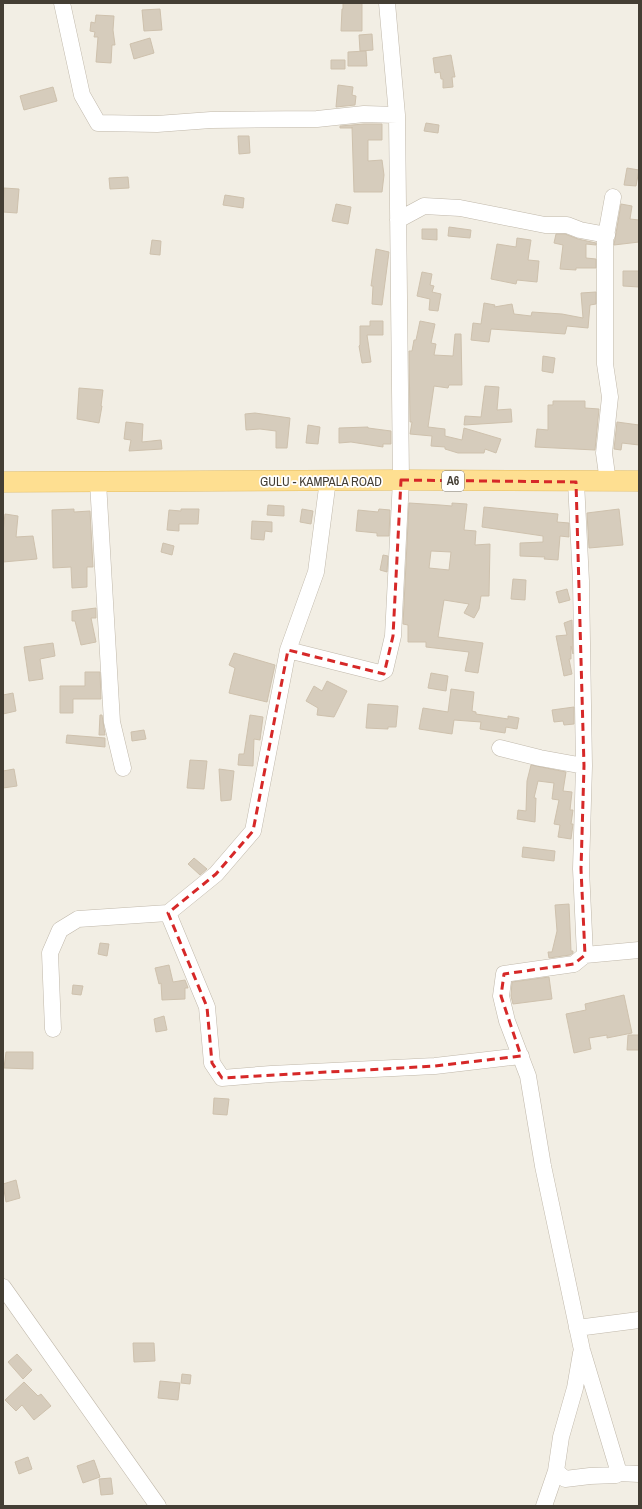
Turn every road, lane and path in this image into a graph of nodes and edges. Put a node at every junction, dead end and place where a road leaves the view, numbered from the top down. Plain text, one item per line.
1 (62, 3) edge
2 (387, 3) edge
3 (397, 115) junction
4 (614, 197) dead end
5 (398, 220) junction
6 (607, 235) junction
7 (328, 480) junction
8 (401, 480) junction
9 (639, 481) edge
10 (3, 482) edge
11 (98, 482) junction
12 (576, 482) junction
13 (608, 482) junction
14 (288, 650) junction
15 (500, 748) dead end
16 (584, 766) junction
17 (123, 768) dead end
18 (168, 913) junction
19 (639, 950) edge
20 (585, 955) junction
21 (53, 1029) dead end
22 (521, 1056) junction
23 (3, 1287) edge
24 (639, 1320) edge
25 (577, 1328) junction
26 (582, 1350) junction
27 (556, 1471) junction
28 (619, 1473) junction
29 (639, 1474) edge
30 (158, 1506) edge
31 (544, 1506) edge

1 - 3 street
2 - 3 street
3 - 5 street
4 - 6 street
5 - 6 street
5 - 8 street
6 - 13 street
7 - 8 main road, GULU - KAMPALA ROAD / A6
7 - 11 main road, GULU - KAMPALA ROAD / A6
7 - 14 street
8 - 12 main road, GULU - KAMPALA ROAD / A6
8 - 14 street
9 - 13 main road, GULU - KAMPALA ROAD / A6
10 - 11 main road, GULU - KAMPALA ROAD / A6
11 - 17 street
12 - 13 main road, GULU - KAMPALA ROAD / A6
12 - 16 street
14 - 18 street
15 - 16 street
16 - 20 street
18 - 21 street
18 - 22 street
19 - 20 street
20 - 22 street
22 - 25 street
23 - 30 street
24 - 25 street
25 - 26 street
26 - 27 street
26 - 28 street
27 - 28 street
27 - 31 street
28 - 29 street

